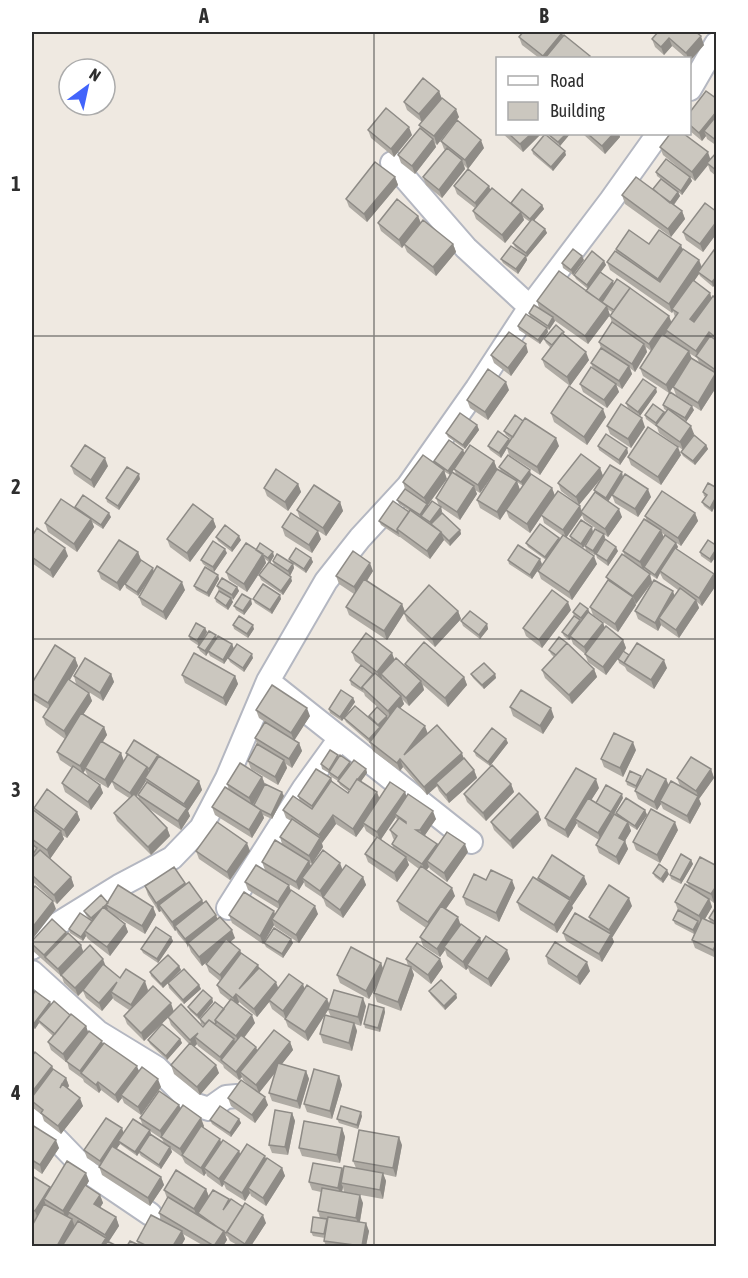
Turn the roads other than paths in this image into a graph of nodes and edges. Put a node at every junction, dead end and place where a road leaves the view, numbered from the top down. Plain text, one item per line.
1 (717, 44) edge
2 (691, 87) edge
3 (657, 135) edge
4 (392, 163) dead end
5 (530, 307) junction
6 (268, 681) junction
7 (340, 737) junction
8 (471, 842) dead end
9 (228, 908) dead end
10 (32, 948) edge
11 (32, 972) edge
12 (237, 1096) edge
13 (32, 1114) edge
14 (150, 1214) edge

1 - 2 street
3 - 5 street
4 - 5 street
5 - 6 street
6 - 7 street
6 - 10 street
7 - 8 street
7 - 9 street
11 - 12 street
13 - 14 street

